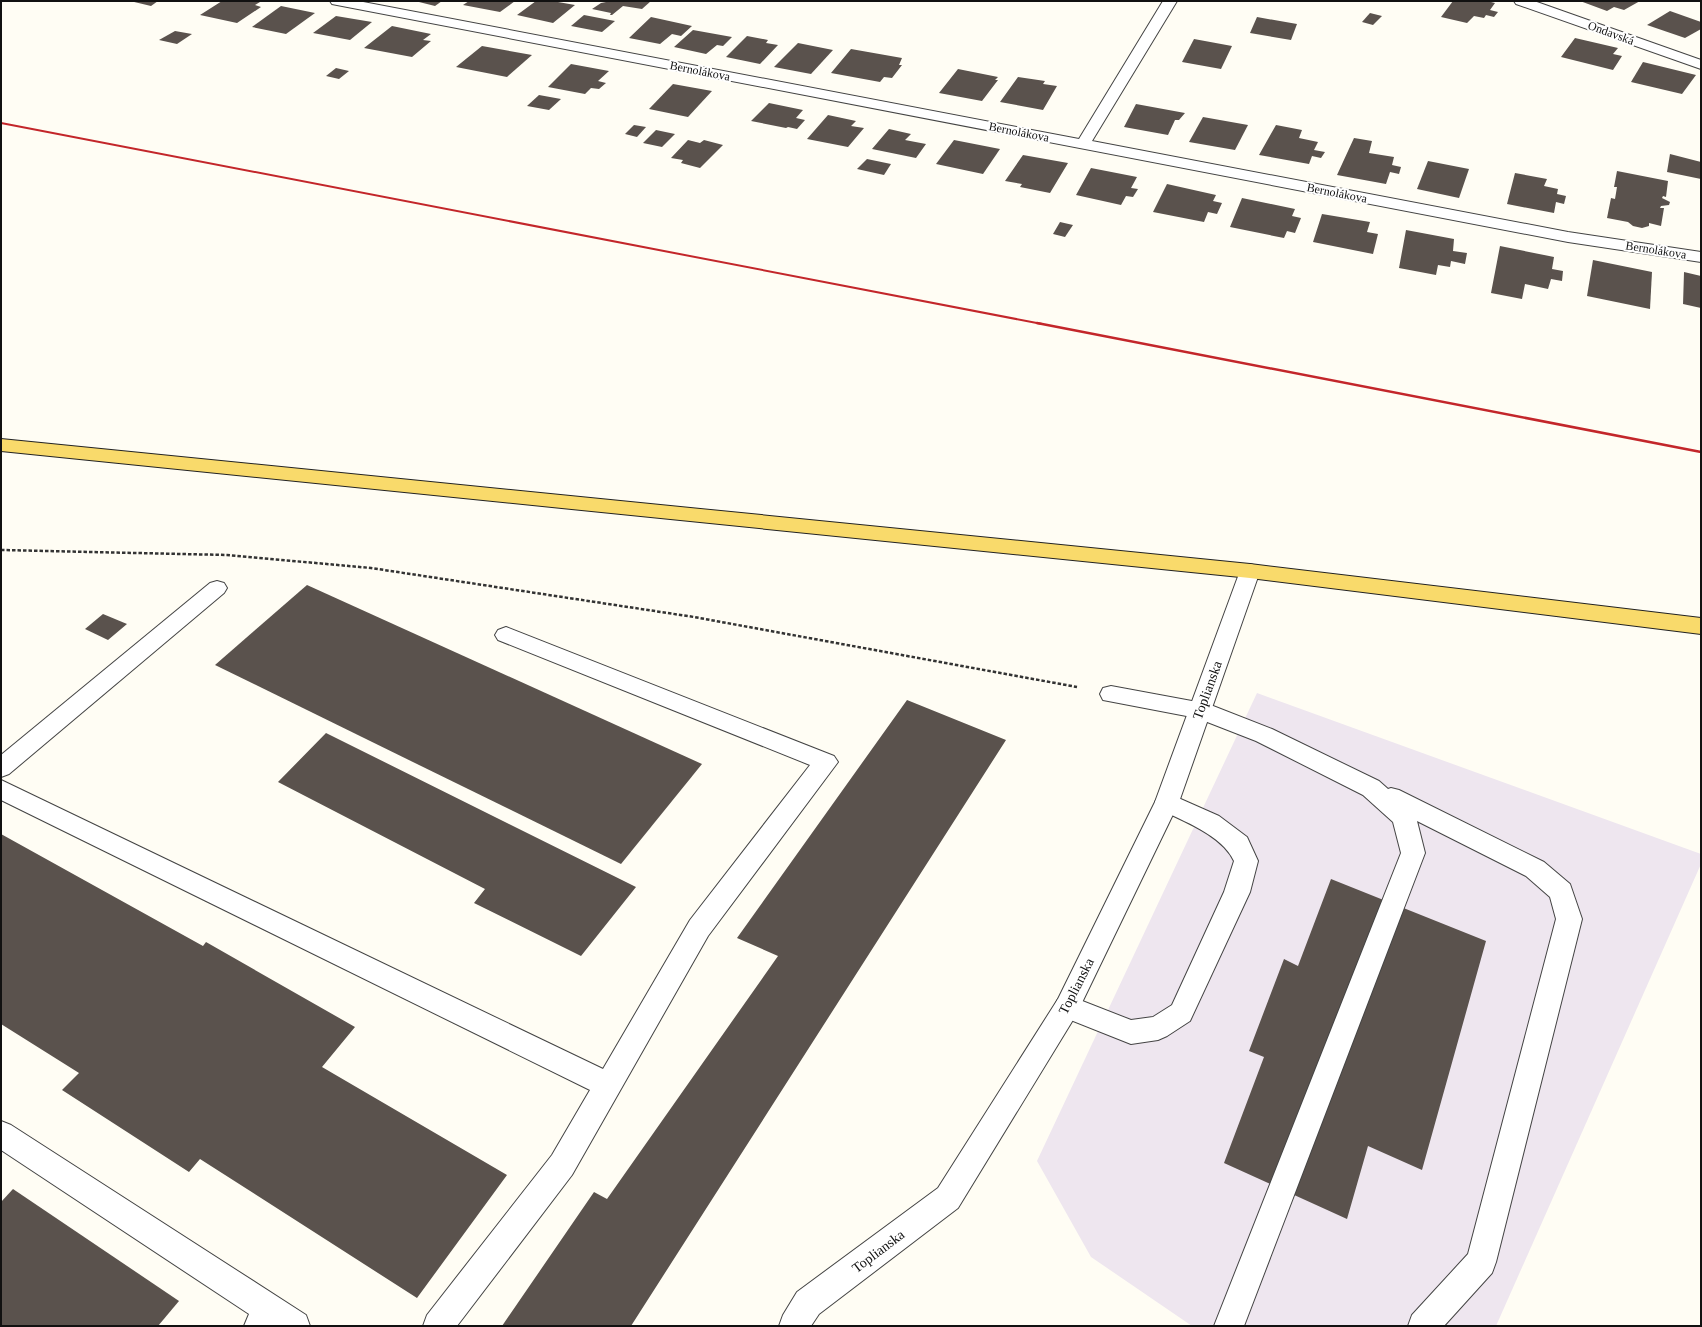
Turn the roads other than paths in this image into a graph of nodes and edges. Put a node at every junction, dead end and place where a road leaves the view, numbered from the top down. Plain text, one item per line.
1 (337, 1) edge
2 (1170, 1) edge
3 (1521, 1) edge
4 (1701, 65) edge
5 (1083, 144) junction
6 (1701, 257) edge
7 (1, 445) edge
8 (1250, 571) junction
9 (217, 588) dead end
10 (1701, 626) edge
11 (506, 634) dead end
12 (1111, 694) road end
13 (1200, 710) junction
14 (1, 768) edge
15 (1371, 788) junction
16 (1, 789) edge
17 (1167, 802) junction
18 (1067, 1007) junction
19 (608, 1085) junction
20 (1, 1134) edge
21 (275, 1321) edge
22 (438, 1326) edge
23 (794, 1326) edge
24 (1229, 1326) edge
25 (1423, 1326) edge

1 - 5 street, Bernolákova
2 - 5 street
3 - 4 street, Ondavská
5 - 6 street, Bernolákova
7 - 8 main road
8 - 10 main road
8 - 13 street, Toplianska
9 - 14 street
11 - 19 street
12 - 13 street
13 - 15 street
13 - 17 street, Toplianska
15 - 24 street
15 - 25 street
16 - 19 street
17 - 18 street, Toplianska
17 - 18 street
18 - 23 street, Toplianska
19 - 22 street
20 - 21 street

